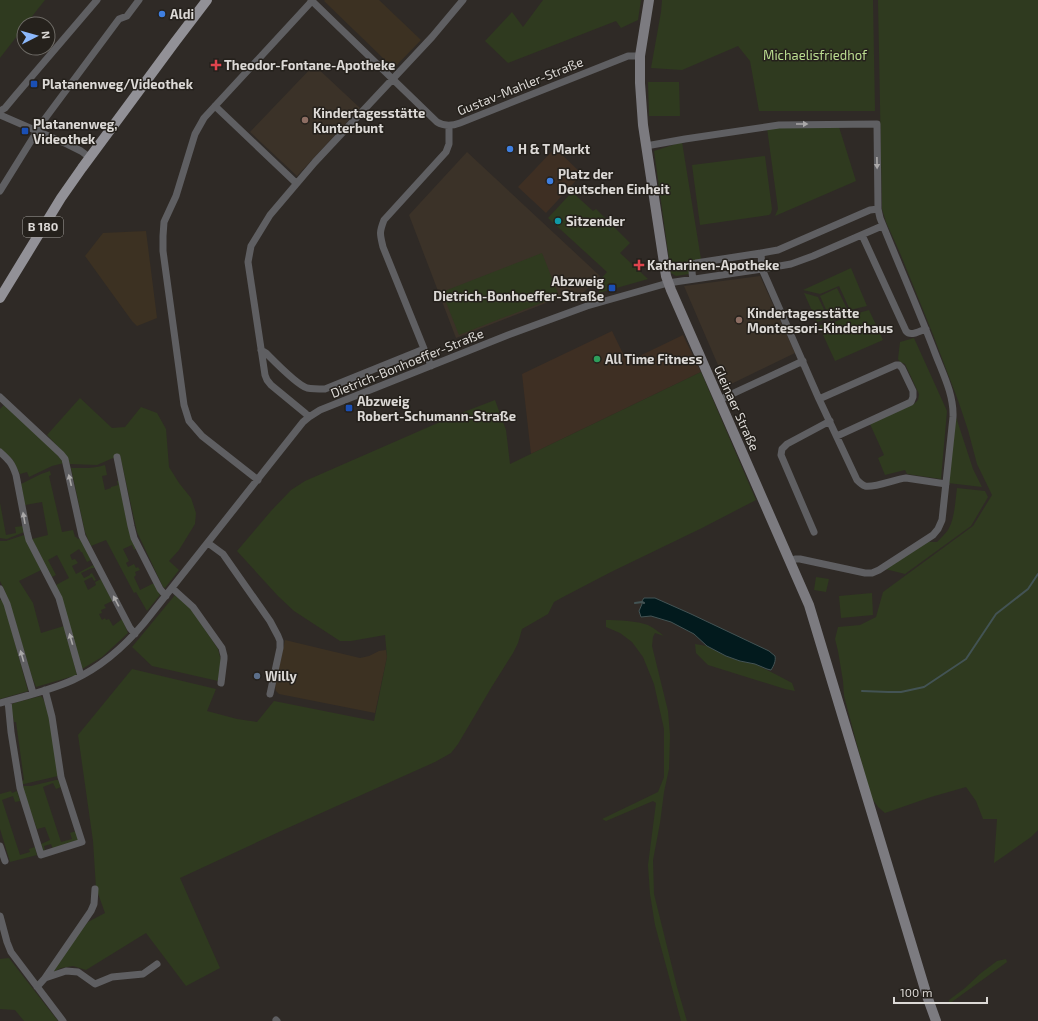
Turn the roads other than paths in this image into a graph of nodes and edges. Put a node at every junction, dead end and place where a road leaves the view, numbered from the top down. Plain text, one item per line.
1 (97, 0) edge
2 (139, 0) edge
3 (207, 0) edge
4 (452, 0) edge
5 (649, 0) edge
6 (312, 1) edge
7 (461, 3) edge
8 (640, 56) junction
9 (392, 79) junction
10 (215, 106) junction
11 (0, 111) edge
12 (0, 115) edge
13 (448, 126) junction
14 (37, 130) junction
15 (646, 146) junction
16 (89, 156) junction
17 (296, 184) junction
18 (0, 191) edge
19 (878, 209) junction
20 (882, 226) junction
21 (862, 235) junction
22 (761, 253) junction
23 (762, 270) junction
24 (693, 279) junction
25 (668, 282) junction
26 (0, 298) edge
27 (926, 329) junction
28 (424, 349) junction
29 (261, 350) junction
30 (803, 361) junction
31 (431, 366) junction
32 (0, 397) edge
33 (819, 399) junction
34 (719, 400) junction
35 (309, 417) junction
36 (830, 420) junction
37 (837, 436) junction
38 (0, 452) edge
39 (117, 456) dead end
40 (258, 480) junction
41 (946, 484) junction
42 (814, 532) dead end
43 (208, 543) junction
44 (790, 562) junction
45 (172, 588) junction
46 (0, 589) edge
47 (166, 596) junction
48 (135, 634) junction
49 (81, 676) junction
50 (221, 683) dead end
51 (45, 690) junction
52 (33, 693) junction
53 (270, 694) dead end
54 (8, 701) junction
55 (0, 703) edge
56 (0, 846) edge
57 (5, 861) dead end
58 (95, 889) dead end
59 (0, 916) edge
60 (157, 964) dead end
61 (44, 978) junction
62 (37, 987) junction
63 (63, 1021) edge
64 (936, 1021) edge

1 - 11 street
2 - 14 street
3 - 16 main road, B 180
4 - 7 street
5 - 8 street, Gleinaer Straße
6 - 9 street
6 - 10 street
7 - 9 street
8 - 13 street, Gustav-Mahler-Straße
8 - 15 street, Gleinaer Straße
9 - 13 street
9 - 17 street
10 - 17 street
10 - 40 street
12 - 14 street
13 - 28 street, Gustav-Mahler-Straße
14 - 16 street
14 - 18 street
15 -> 19 street
15 - 25 street, Gleinaer Straße
16 - 26 main road, B 180
17 - 29 street
19 - 20 street
19 - 22 street
20 - 21 street, Dietrich-Bonhoeffer-Straße
20 - 27 street
21 - 23 street, Dietrich-Bonhoeffer-Straße
21 - 27 street
22 - 23 street
22 - 24 street
23 - 24 street, Dietrich-Bonhoeffer-Straße
23 - 30 street
24 - 25 street, Dietrich-Bonhoeffer-Straße
25 - 31 street, Dietrich-Bonhoeffer-Straße
25 - 34 street, Gleinaer Straße
27 - 41 street
28 - 29 street
28 - 31 street, Gustav-Mahler-Straße
29 - 35 street
30 - 33 street
30 - 34 street
31 - 35 street, Dietrich-Bonhoeffer-Straße
48 -> 32 street
33 - 36 street
33 - 37 street
34 - 44 street, Gleinaer Straße
35 - 40 street, Dietrich-Bonhoeffer-Straße
36 - 37 street
36 - 42 street
37 - 41 street
49 -> 38 street
39 - 47 street
40 - 43 street, Dietrich-Bonhoeffer-Straße
41 - 44 street
43 - 45 street, Dietrich-Bonhoeffer-Straße
43 - 53 street
44 - 64 street, Gleinaer Straße
45 - 47 street, Dietrich-Bonhoeffer-Straße
45 - 50 street
52 -> 46 street
47 - 48 street, Dietrich-Bonhoeffer-Straße
48 - 49 street, Dietrich-Bonhoeffer-Straße
49 - 51 street, Dietrich-Bonhoeffer-Straße
51 - 52 street, Dietrich-Bonhoeffer-Straße
51 - 54 street
52 - 54 street, Dietrich-Bonhoeffer-Straße
54 - 55 street, Dietrich-Bonhoeffer-Straße
56 - 57 street
58 - 61 street
59 - 62 street
60 - 61 street
61 - 62 street
62 - 63 street

